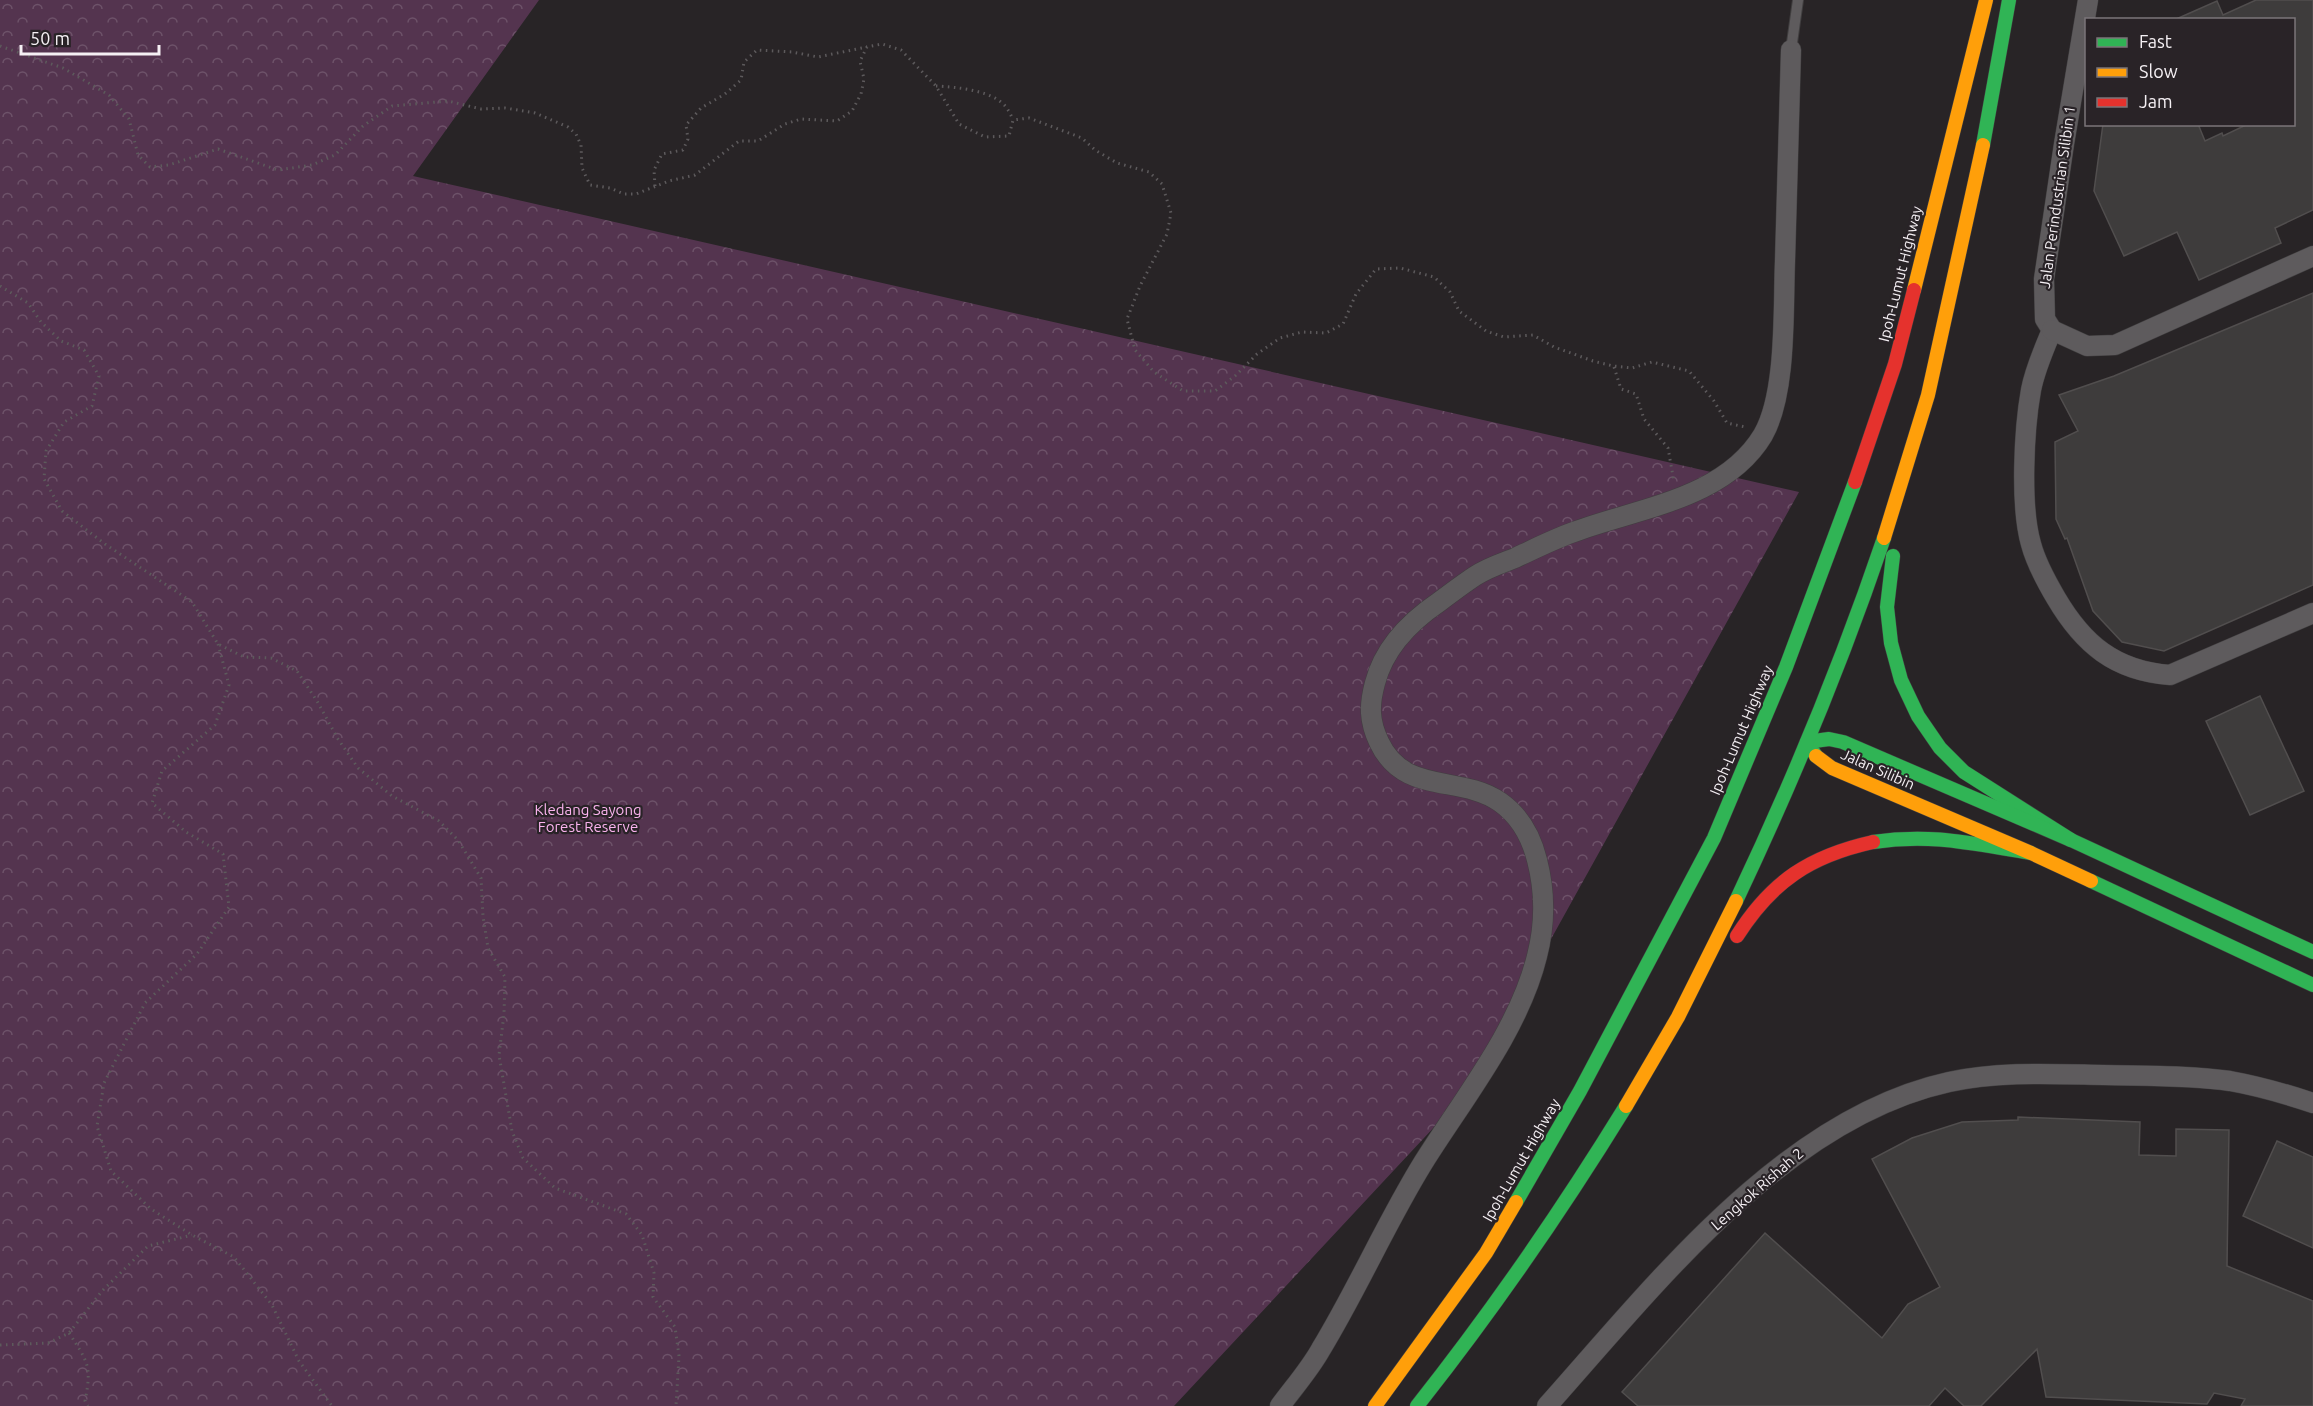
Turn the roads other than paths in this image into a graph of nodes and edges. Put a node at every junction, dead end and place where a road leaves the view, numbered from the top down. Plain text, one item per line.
1 (1798, 0) edge
2 (1986, 0) edge
3 (2009, 0) edge
4 (2088, 0) edge
5 (2085, 18) edge
6 (2085, 19) edge
7 (1791, 50) joint
8 (2313, 256) edge
9 (2052, 330) junction
10 (1894, 364) junction
11 (1909, 460) junction
12 (1872, 475) dead end
13 (2313, 613) edge
14 (1800, 726) dead end
15 (1808, 742) junction
16 (1788, 748) dead end
17 (2072, 840) junction
18 (2031, 854) junction
19 (2313, 952) edge
20 (2313, 985) edge
21 (1659, 1052) junction
22 (2313, 1102) edge
23 (1569, 1139) dead end
24 (1486, 1253) junction
25 (1280, 1406) edge
26 (1375, 1406) edge
27 (1417, 1406) edge
28 (1547, 1406) edge

1 - 7 lane
2 - 10 main road, Ipoh-Lumut Highway
3 - 11 main road
4 - 5 street, Jalan Perindustrian Silibin 1
6 - 9 street, Jalan Perindustrian Silibin 1
7 - 25 street
8 - 9 street
9 - 13 street
10 - 12 main road
10 - 24 main road, Ipoh-Lumut Highway
11 - 15 main road
11 - 17 main road
14 - 15 main road
15 - 16 main road
15 - 17 main road, Jalan Silibin
15 - 18 main road, Jalan Silibin
15 - 21 main road
17 - 19 main road, Jalan Silibin
18 - 20 main road, Jalan Silibin
18 - 21 main road
21 - 27 main road
22 - 28 street, Lengkok Rishah 2
23 - 24 main road
24 - 26 main road, Ipoh-Lumut Highway

